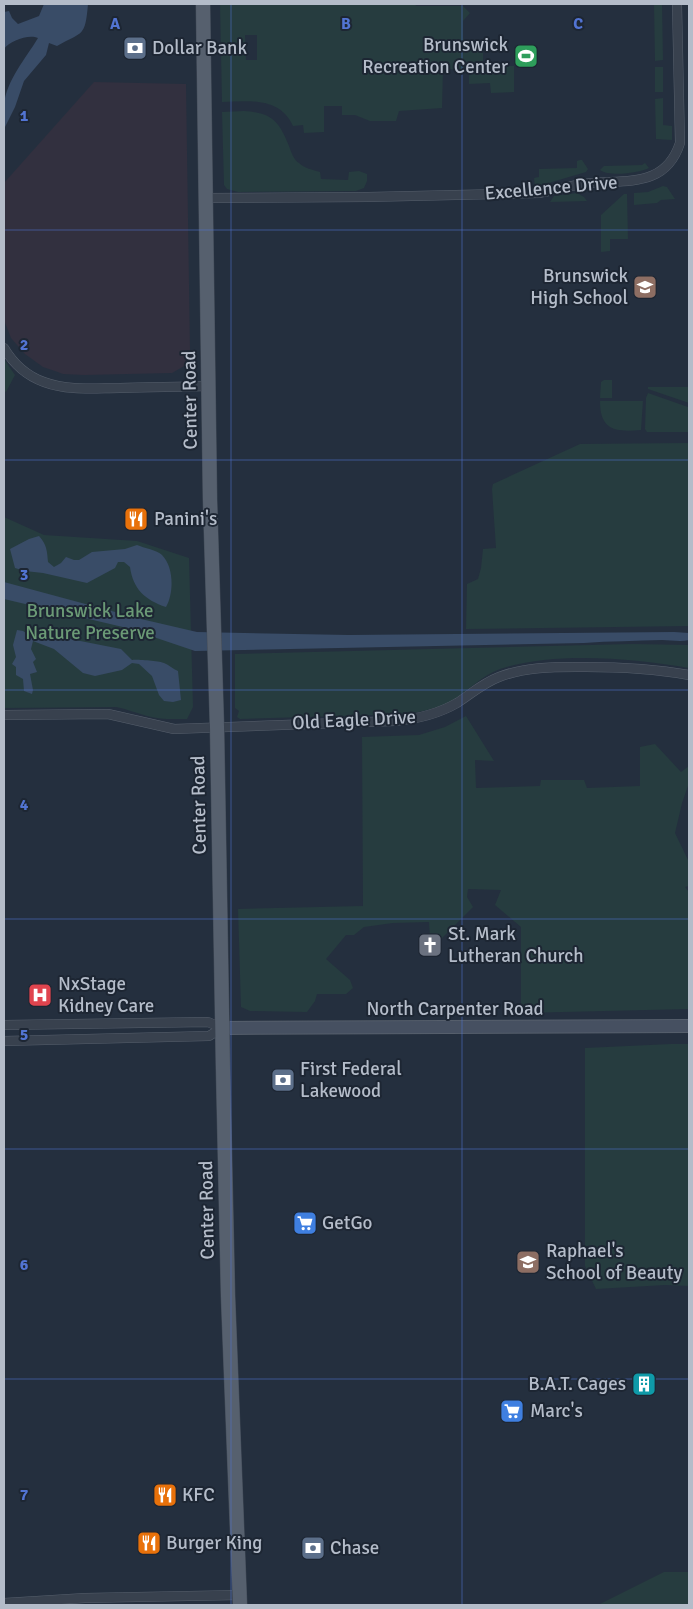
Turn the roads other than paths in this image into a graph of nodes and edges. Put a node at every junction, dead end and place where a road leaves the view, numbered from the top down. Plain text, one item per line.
1 (203, 4) edge
2 (677, 4) edge
3 (206, 198) junction
4 (4, 348) edge
5 (208, 386) junction
6 (689, 676) edge
7 (4, 715) edge
8 (217, 727) junction
9 (4, 1025) edge
10 (689, 1026) edge
11 (222, 1028) junction
12 (4, 1041) edge
13 (240, 1600) edge
14 (114, 1601) edge
15 (4, 1603) edge

1 - 3 main road, Center Road
2 - 3 street, Excellence Drive
3 - 5 main road, Center Road
4 - 5 street
5 - 8 main road, Center Road
6 - 8 street, Old Eagle Drive
7 - 8 street, Old Eagle Drive
8 - 11 main road, Center Road
9 - 11 street
10 - 11 street, North Carpenter Road
11 - 12 street
11 - 13 main road, Center Road
13 - 14 street
14 - 15 street

